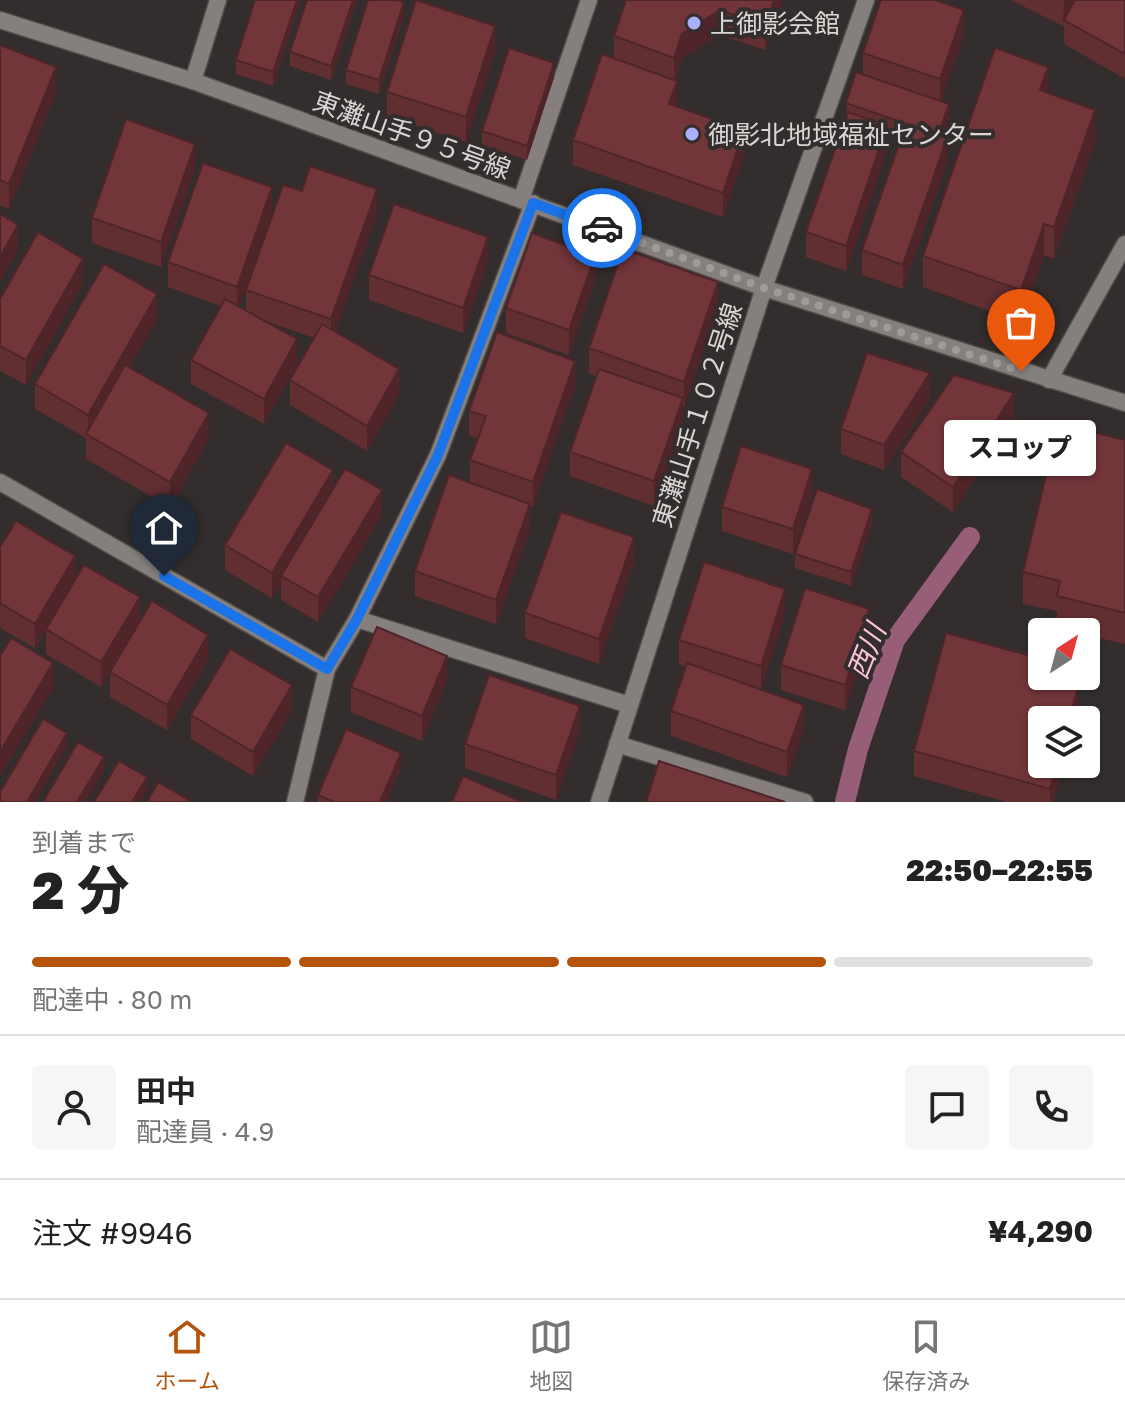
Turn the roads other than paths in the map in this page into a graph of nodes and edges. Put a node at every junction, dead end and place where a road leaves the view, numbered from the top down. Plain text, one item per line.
1 (218, 0) edge
2 (589, 0) edge
3 (866, 0) edge
4 (0, 20) edge
5 (193, 81) junction
6 (527, 201) junction
7 (1125, 244) edge
8 (764, 288) junction
9 (1049, 380) junction
10 (1125, 403) edge
11 (0, 482) edge
12 (357, 619) junction
13 (327, 669) junction
14 (629, 705) junction
15 (617, 744) junction
16 (295, 802) edge
17 (599, 802) edge
18 (805, 802) edge

1 - 5 street
2 - 6 street
3 - 8 street, 東灘山手１０２号線
4 - 5 street, 東灘山手９５号線
5 - 6 street, 東灘山手９５号線
6 - 8 street, 東灘山手９５号線
6 - 12 street
7 - 9 street
8 - 9 street, 東灘山手９５号線
8 - 14 street, 東灘山手１０２号線
9 - 10 street, 東灘山手９５号線
11 - 13 street
12 - 13 street
12 - 14 street
13 - 16 street
14 - 15 street, 東灘山手１０２号線
15 - 17 street, 東灘山手１０２号線
15 - 18 street

